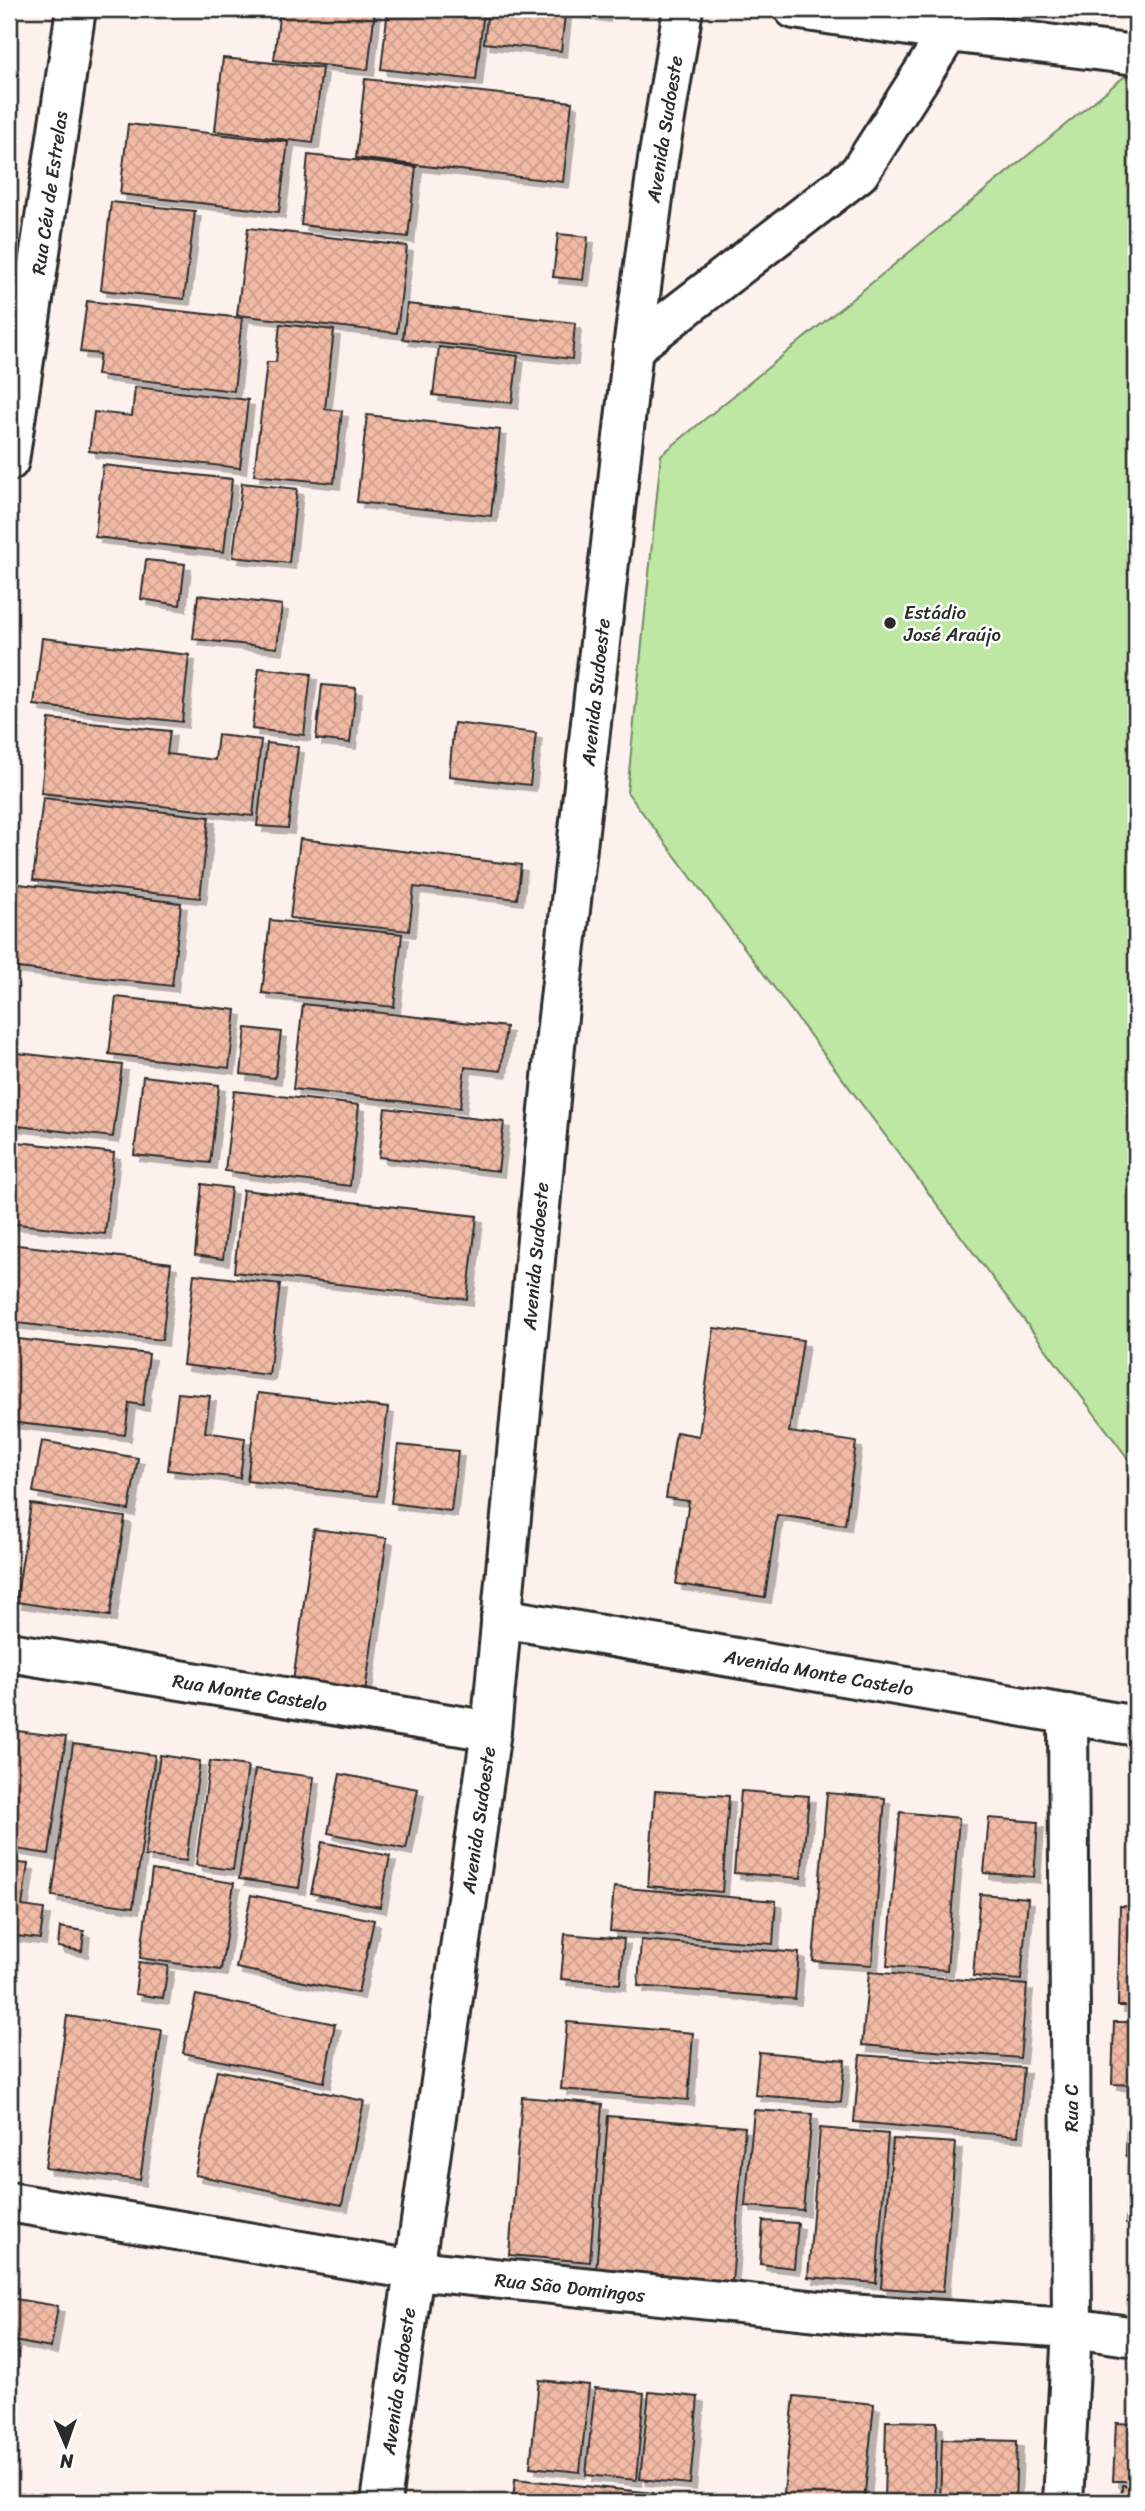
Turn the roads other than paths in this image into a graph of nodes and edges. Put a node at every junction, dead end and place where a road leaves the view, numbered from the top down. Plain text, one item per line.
1 (76, 9) edge
2 (683, 9) edge
3 (794, 9) edge
4 (949, 32) junction
5 (1136, 55) edge
6 (633, 348) junction
7 (9, 461) edge
8 (501, 1618) junction
9 (9, 1652) edge
10 (1068, 1714) junction
11 (1136, 1726) edge
12 (491, 1731) junction
13 (9, 2202) edge
14 (414, 2270) junction
15 (1072, 2328) junction
16 (1136, 2337) edge
17 (382, 2502) edge
18 (1063, 2502) edge

1 - 7 street, Rua Céu de Estrelas
2 - 6 street, Avenida Sudoeste
3 - 4 street
4 - 5 street
4 - 6 street
6 - 8 street, Avenida Sudoeste
8 - 10 street, Avenida Monte Castelo
8 - 12 street, Avenida Sudoeste
9 - 12 street, Rua Monte Castelo
10 - 11 street, Avenida Monte Castelo
10 - 15 street, Rua C
12 - 14 street, Avenida Sudoeste
13 - 14 street, Rua São Domingos
14 - 15 street, Rua São Domingos
14 - 17 street, Avenida Sudoeste
15 - 16 street, Rua São Domingos
15 - 18 street, Rua C

